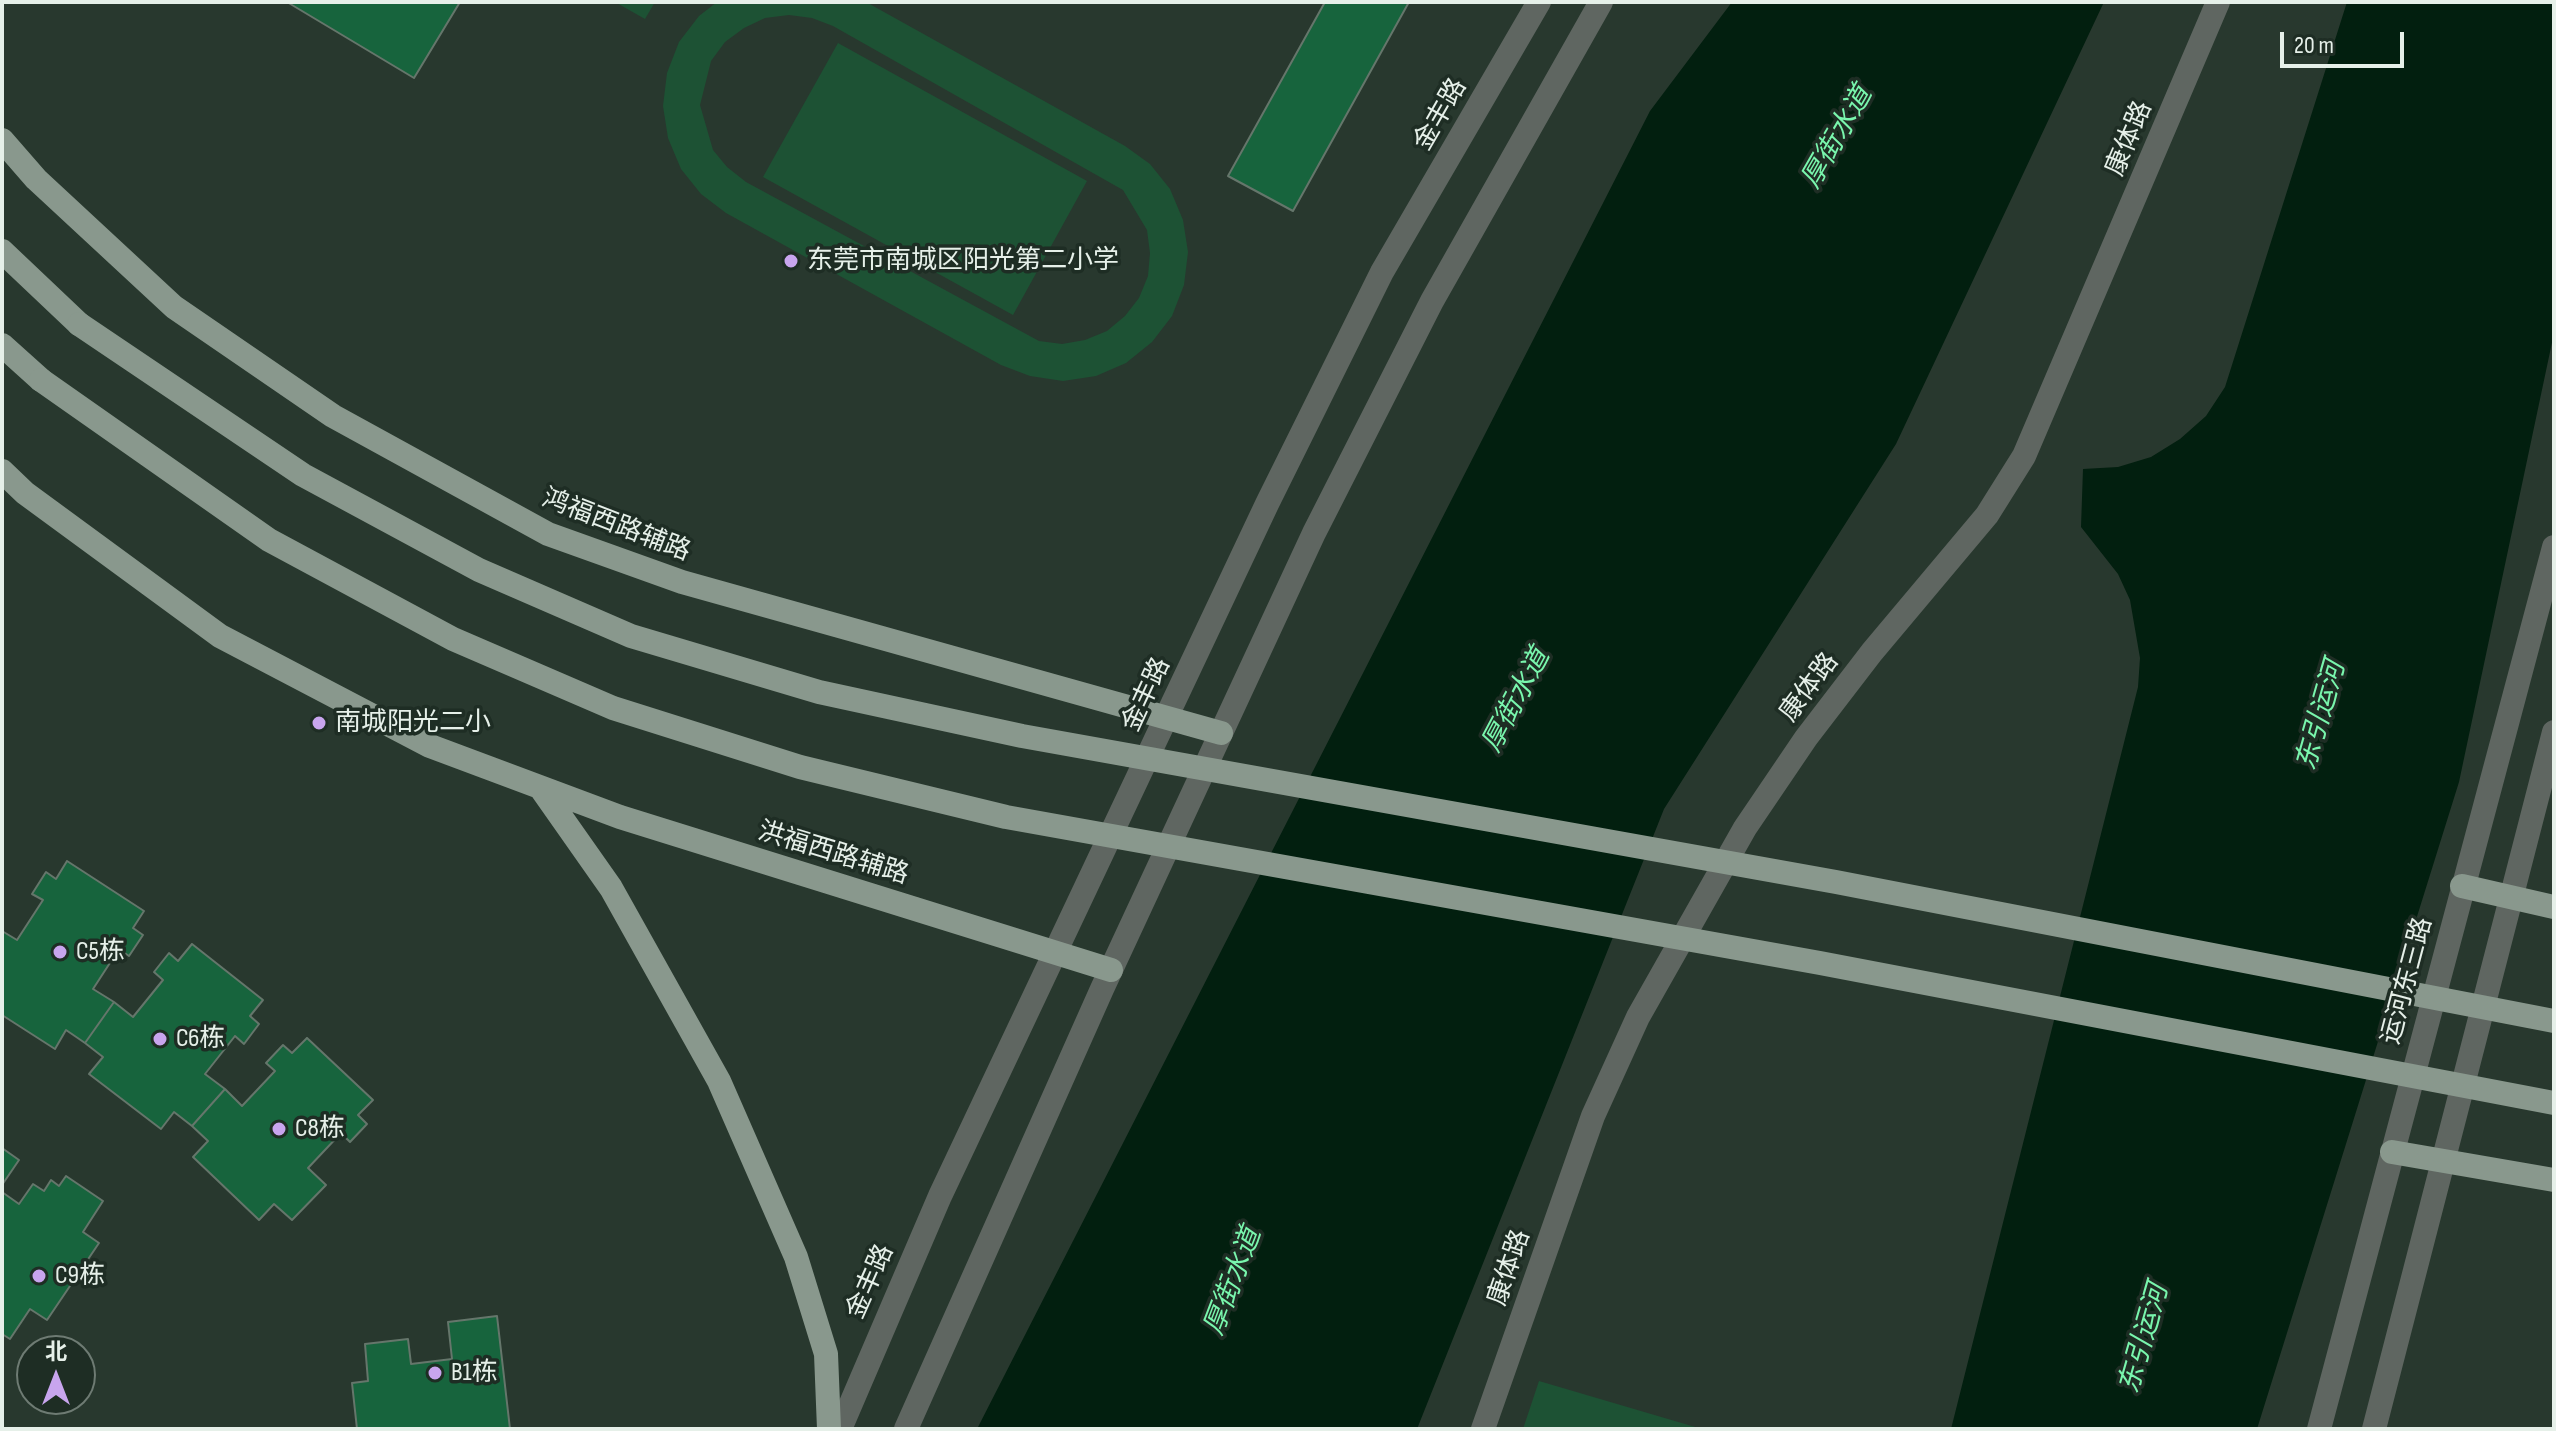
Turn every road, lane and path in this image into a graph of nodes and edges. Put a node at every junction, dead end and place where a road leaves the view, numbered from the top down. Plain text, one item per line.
1 (1539, 2) edge
2 (1601, 2) edge
3 (2218, 2) edge
4 (2, 140) edge
5 (2, 251) edge
6 (2, 345) edge
7 (2, 471) edge
8 (2554, 547) edge
9 (1167, 718) junction
10 (2554, 732) edge
11 (1221, 733) junction
12 (540, 787) junction
13 (2462, 886) junction
14 (2509, 897) junction
15 (2554, 907) edge
16 (1056, 953) junction
17 (1111, 970) junction
18 (2554, 1021) edge
19 (2554, 1103) edge
20 (2392, 1152) junction
21 (2442, 1161) junction
22 (2554, 1180) edge
23 (829, 1429) edge
24 (840, 1429) edge
25 (906, 1429) edge
26 (1483, 1429) edge
27 (2319, 1429) edge
28 (2374, 1429) edge

1 - 9 street, 金丰路
2 - 11 street
3 - 26 street, 康体路
4 - 9 main road, 鸿福西路辅路
5 - 18 main road, bridge
6 - 19 main road, bridge
7 - 12 main road
8 - 13 street, 运河东三路
9 - 11 main road, 鸿福西路辅路
9 - 16 street, 金丰路
10 - 14 street
11 - 17 street
12 - 16 main road, 洪福西路辅路
12 - 23 main road
13 - 14 main road
13 - 20 street, 运河东三路
14 - 15 main road
14 - 21 street
16 - 17 main road, 洪福西路辅路
16 - 24 street, 金丰路
17 - 25 street
20 - 21 main road
20 - 27 street, 运河东三路
21 - 22 main road
21 - 28 street

